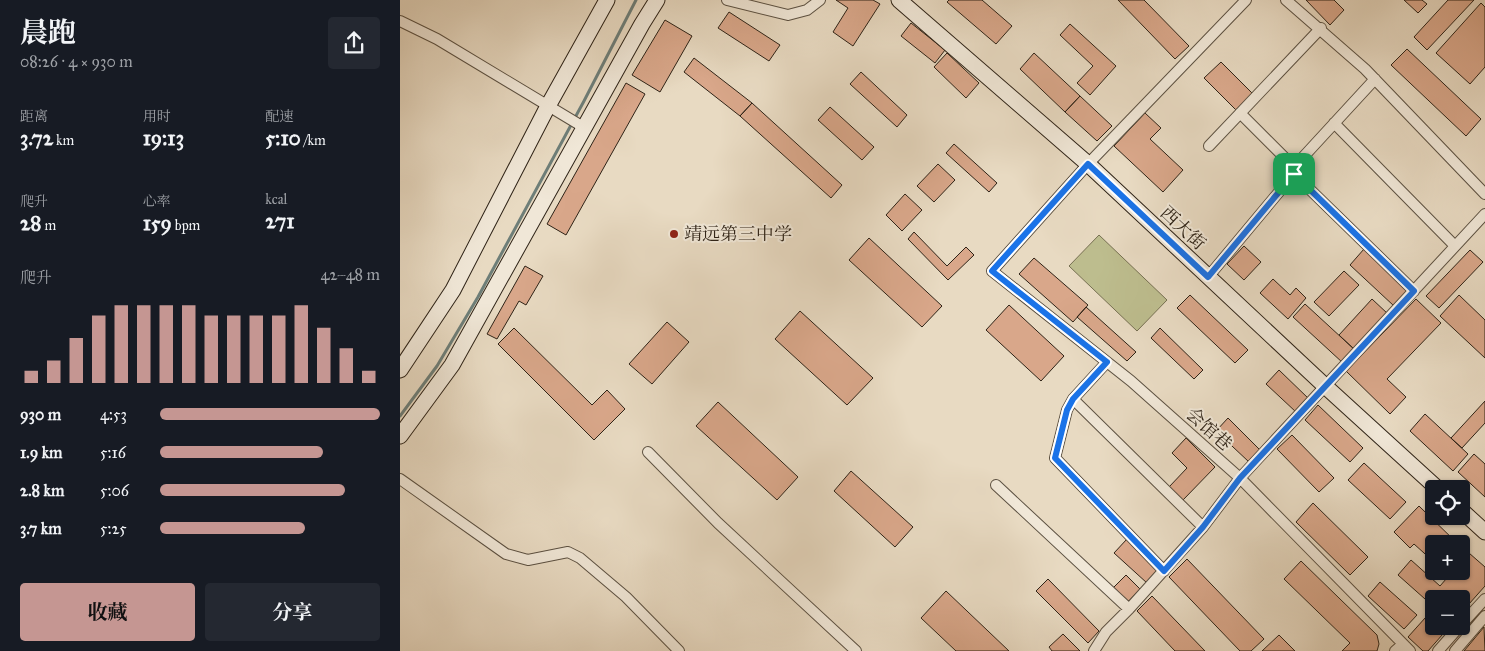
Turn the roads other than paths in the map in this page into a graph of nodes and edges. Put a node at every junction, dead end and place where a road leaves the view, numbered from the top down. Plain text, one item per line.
1 (607, 0) edge
2 (657, 0) edge
3 (727, 0) edge
4 (820, 0) edge
5 (899, 0) edge
6 (1246, 0) edge
7 (1286, 0) edge
8 (400, 21) edge
9 (1321, 28) junction
10 (1375, 79) junction
11 (548, 106) junction
12 (1240, 113) junction
13 (1334, 123) junction
14 (582, 126) junction
15 (1209, 146) dead end
16 (1088, 164) junction
17 (1485, 194) edge
18 (1485, 214) edge
19 (1455, 246) junction
20 (1208, 277) junction
21 (1414, 291) junction
22 (1107, 362) junction
23 (400, 370) edge
24 (1325, 386) junction
25 (1073, 399) junction
26 (400, 436) edge
27 (648, 452) dead end
28 (1240, 478) junction
29 (400, 479) edge
30 (1428, 480) edge
31 (996, 485) dead end
32 (1470, 518) edge
33 (1203, 527) junction
34 (1485, 532) edge
35 (1164, 571) junction
36 (1485, 599) edge
37 (1129, 609) junction
38 (1470, 616) edge
39 (1485, 616) edge
40 (1453, 635) edge
41 (1403, 649) edge
42 (679, 651) edge
43 (856, 651) edge
44 (1094, 651) edge
45 (1438, 651) edge
46 (1455, 651) edge

1 - 11 main road
2 - 14 main road
3 - 4 street
5 - 16 main road, 西大街
6 - 16 street
7 - 9 street
8 - 11 street
9 - 10 street
9 - 12 street
10 - 13 street
10 - 17 street
11 - 14 street
11 - 23 main road
12 - 13 street
12 - 15 street
13 - 19 street
14 - 26 main road
16 - 20 main road, 西大街
16 - 22 street, 会馆巷
18 - 19 street
19 - 21 street
20 - 21 street
20 - 24 main road, 西大街
21 - 24 street
22 - 25 street
22 - 28 street, 会馆巷
24 - 28 street
24 - 30 main road, 西大街
25 - 33 street
25 - 35 street
27 - 43 street
28 - 33 street
28 - 41 street, 会馆巷
29 - 42 street
31 - 37 street
32 - 34 main road
33 - 35 street
35 - 37 street
36 - 38 street
37 - 44 street
39 - 46 street
40 - 45 street

